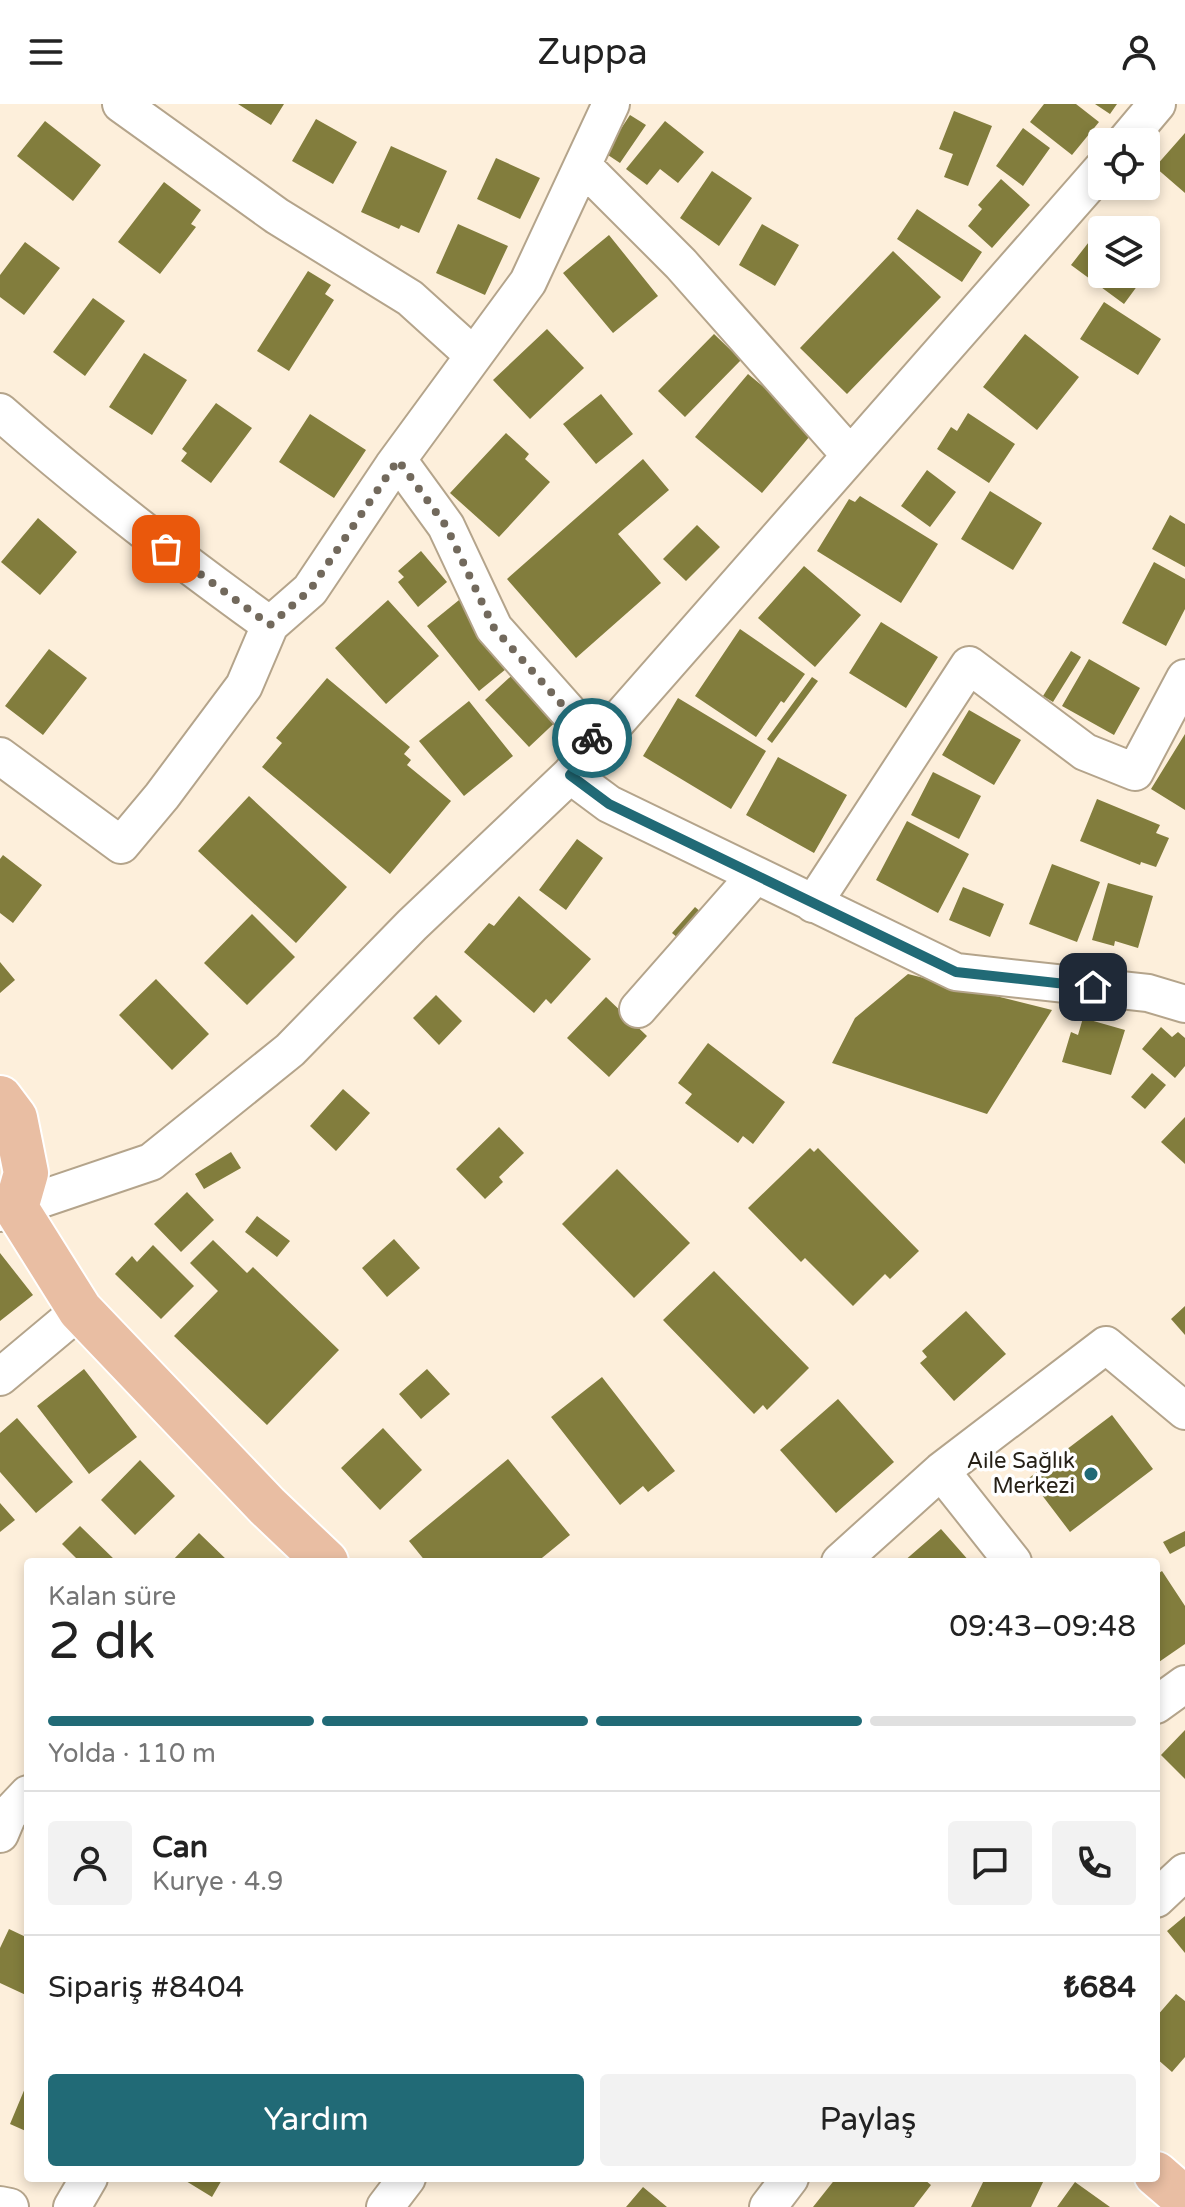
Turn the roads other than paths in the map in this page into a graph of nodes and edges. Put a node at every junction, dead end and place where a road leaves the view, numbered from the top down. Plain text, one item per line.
1 (121, 104) edge
2 (611, 104) edge
3 (1157, 104) edge
4 (1137, 128) edge
5 (583, 166) junction
6 (1088, 185) edge
7 (473, 355) junction
8 (0, 412) edge
9 (850, 455) junction
10 (398, 460) junction
11 (270, 625) junction
12 (1185, 678) edge
13 (597, 744) junction
14 (0, 756) edge
15 (570, 775) junction
16 (755, 876) junction
17 (813, 904) junction
18 (1185, 1004) edge
19 (638, 1009) dead end
20 (0, 1098) edge
21 (8, 1210) edge
22 (80, 1310) junction
23 (0, 1377) edge
24 (1185, 1411) edge
25 (941, 1471) junction
26 (322, 1558) edge
27 (844, 1558) edge
28 (1010, 1558) edge
29 (1185, 1684) edge
30 (1160, 1702) edge
31 (24, 1798) edge
32 (0, 1834) edge
33 (1185, 1872) edge
34 (1160, 1895) edge
35 (1160, 2177) edge
36 (87, 2182) edge
37 (404, 2182) edge
38 (787, 2182) edge
39 (1185, 2199) edge
40 (0, 2205) edge
41 (10, 2207) edge
42 (72, 2207) edge
43 (385, 2207) edge
44 (768, 2207) edge

1 - 7 street
2 - 5 street
3 - 4 street
5 - 7 street
5 - 9 street
6 - 9 street
7 - 10 street
8 - 11 street
9 - 13 street
10 - 11 street
10 - 13 street
11 - 14 street
12 - 17 street
13 - 15 street
15 - 16 street
15 - 21 street
16 - 17 street
16 - 19 street
17 - 18 street
20 - 21 main road
21 - 22 main road
22 - 23 street
22 - 26 main road
24 - 25 street
25 - 27 street
25 - 28 street
29 - 30 street
31 - 32 street
33 - 34 street
35 - 39 main road
36 - 42 street
37 - 43 street
38 - 44 street
40 - 41 street

